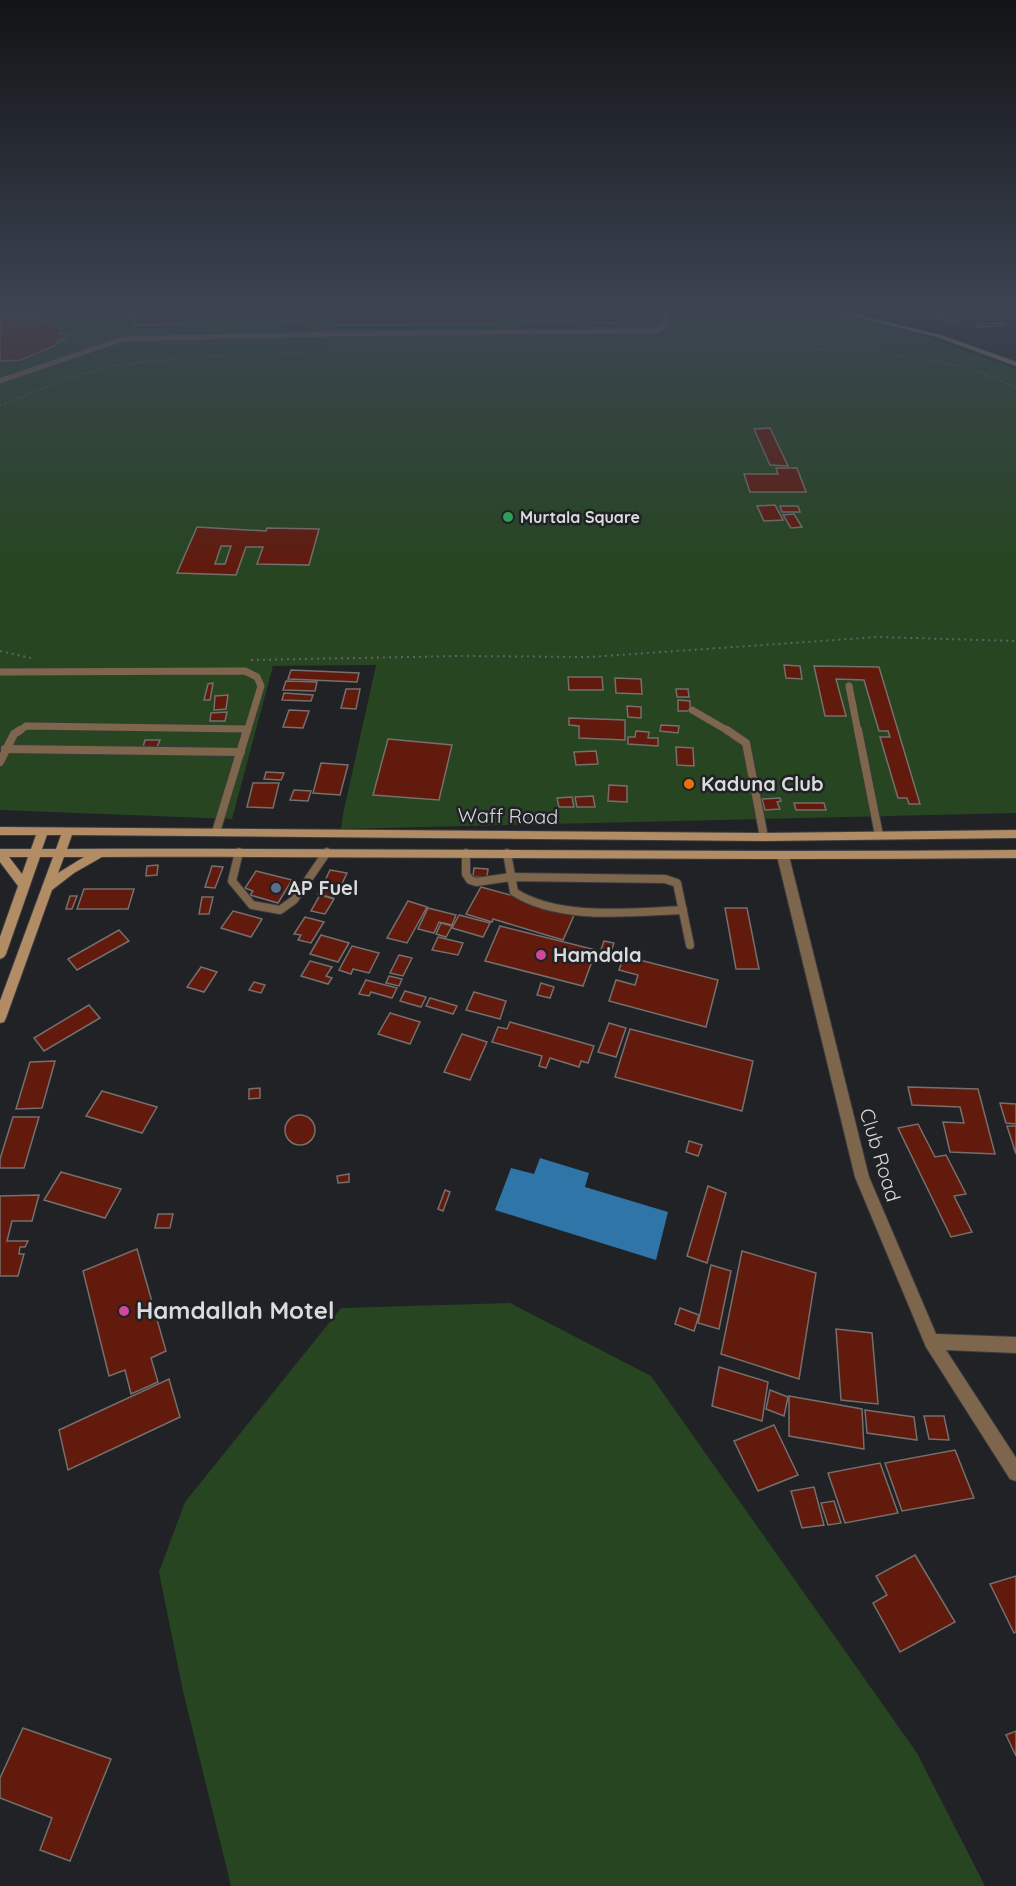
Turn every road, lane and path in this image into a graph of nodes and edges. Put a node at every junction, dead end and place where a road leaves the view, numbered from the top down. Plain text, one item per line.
1 (29, 394) edge
2 (0, 405) edge
3 (1016, 641) edge
4 (0, 651) edge
5 (34, 658) dead end
6 (250, 660) dead end
7 (0, 672) edge
8 (849, 686) dead end
9 (692, 710) dead end
10 (248, 729) junction
11 (5, 749) junction
12 (241, 752) junction
13 (0, 762) edge
14 (0, 831) edge
15 (43, 831) junction
16 (68, 831) junction
17 (216, 832) junction
18 (1016, 834) edge
19 (879, 835) junction
20 (764, 837) junction
21 (36, 852) junction
22 (60, 852) junction
23 (100, 852) junction
24 (239, 852) junction
25 (327, 852) junction
26 (0, 853) edge
27 (466, 853) junction
28 (507, 853) junction
29 (1016, 854) edge
30 (783, 856) junction
31 (511, 877) junction
32 (24, 885) junction
33 (47, 888) junction
34 (683, 910) junction
35 (690, 945) dead end
36 (0, 954) edge
37 (0, 1018) edge
38 (931, 1342) junction
39 (1016, 1345) edge
40 (1016, 1473) edge

1 - 2 path
3 - 6 path
4 - 5 path
7 - 10 lane
8 - 19 lane
9 - 20 lane
10 - 11 lane
10 - 12 lane
11 - 12 lane
11 - 13 lane
12 - 17 lane
14 - 15 street, Waff Road
15 - 16 street, Waff Road
15 - 21 street
16 - 17 street, Waff Road
16 - 22 street
17 - 20 street, Waff Road
18 - 19 street, Waff Road
19 - 20 street, Waff Road
21 - 22 street, Waff Road
21 - 26 street, Waff Road
21 - 32 street
22 - 23 street, Waff Road
22 - 33 street
23 - 24 street, Waff Road
23 - 33 street
24 - 25 street, Waff Road
24 - 25 lane
25 - 27 street, Waff Road
26 - 32 street
27 - 28 street, Waff Road
27 - 31 lane
28 - 30 street, Waff Road
28 - 31 lane
29 - 30 street, Waff Road
30 - 38 street, Club Road
31 - 34 lane
31 - 34 lane
32 - 36 street
33 - 37 street
34 - 35 lane
38 - 39 street
38 - 40 street, Club Road

